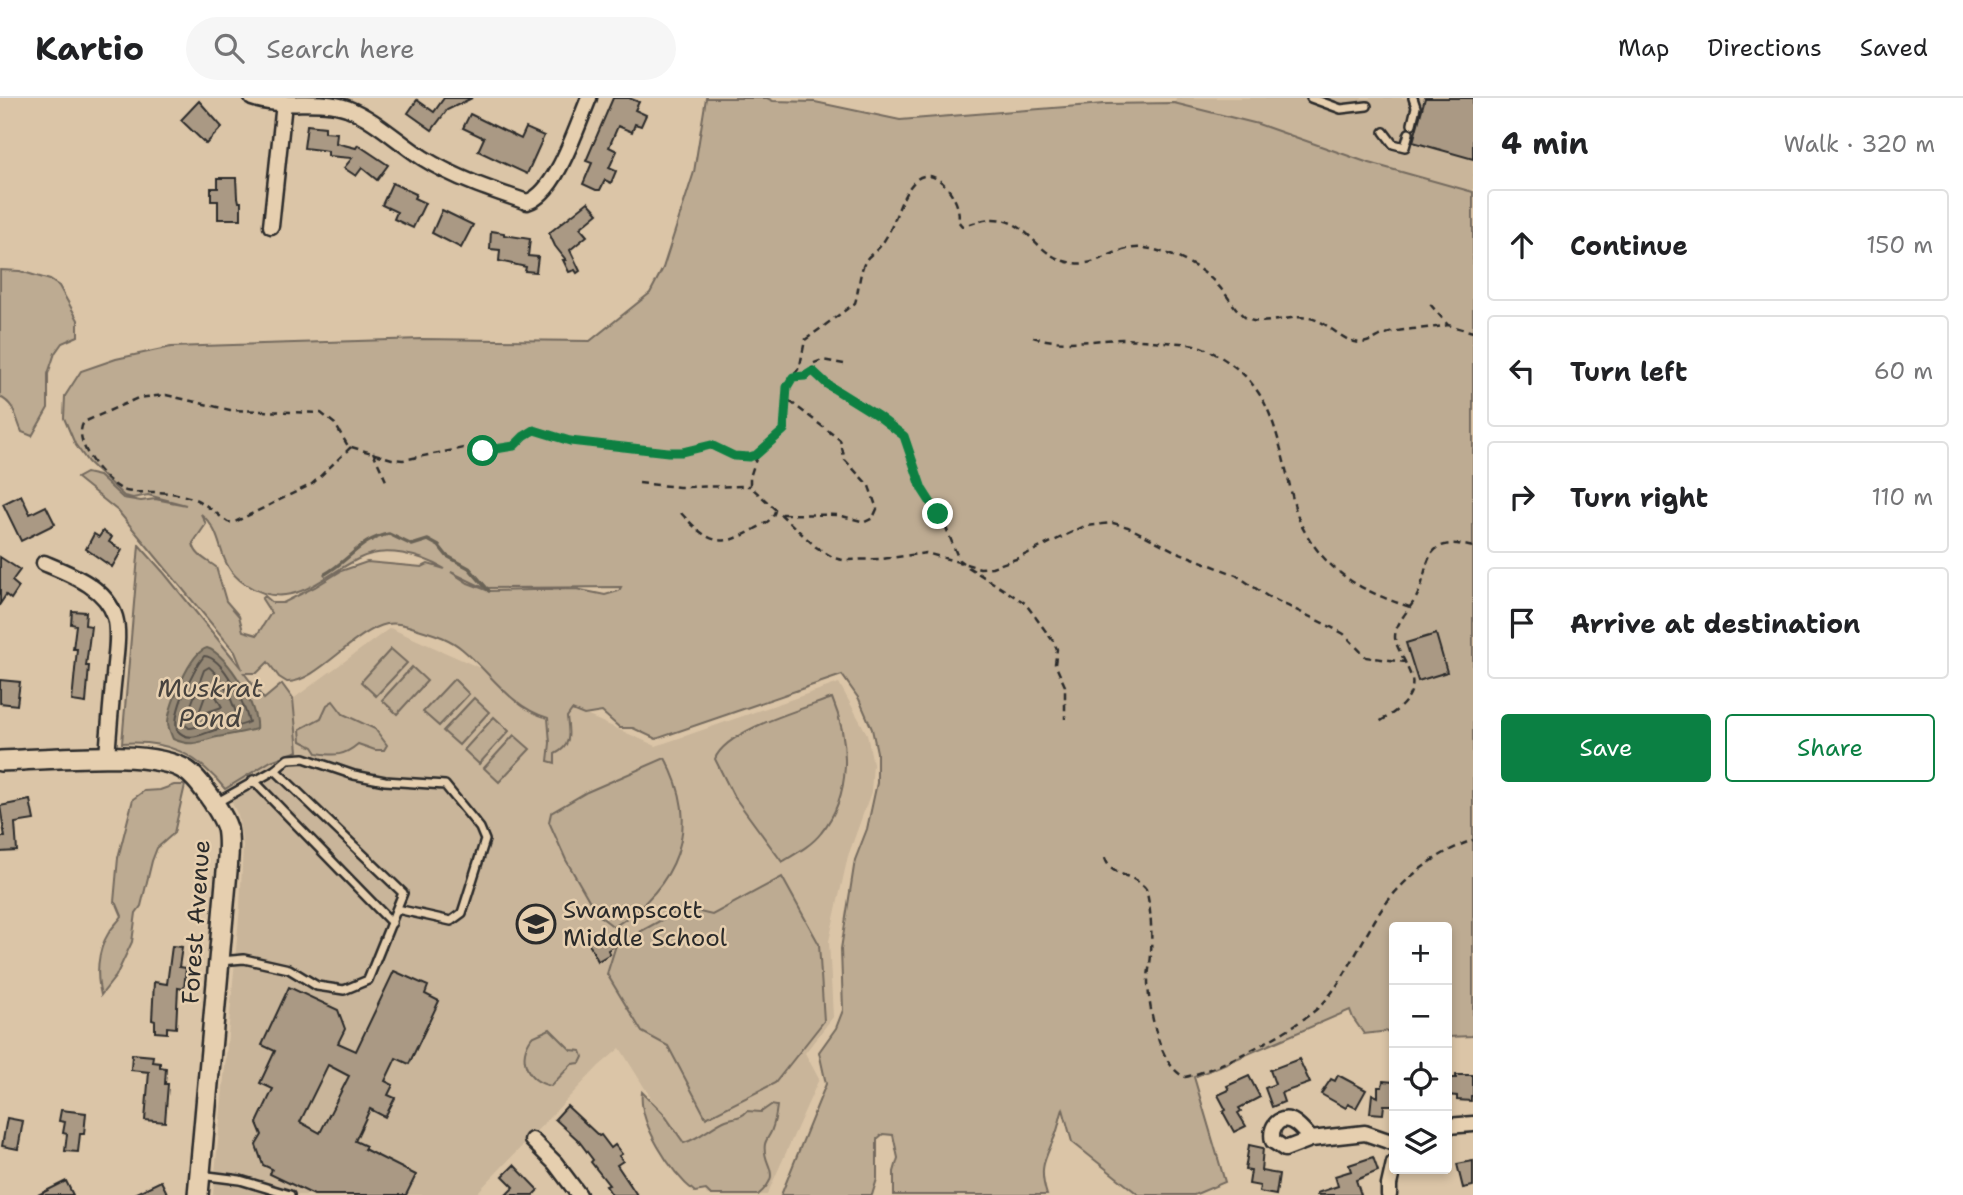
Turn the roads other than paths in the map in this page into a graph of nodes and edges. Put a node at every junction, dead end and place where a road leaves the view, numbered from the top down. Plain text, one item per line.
1 (252, 98) edge
2 (589, 98) edge
3 (1311, 98) edge
4 (1413, 98) edge
5 (284, 103) junction
6 (1367, 106) dead end
7 (1384, 132) dead end
8 (271, 226) dead end
9 (44, 563) dead end
10 (107, 757) junction
11 (0, 761) edge
12 (275, 770) junction
13 (253, 780) junction
14 (214, 804) junction
15 (397, 909) junction
16 (392, 923) junction
17 (219, 961) junction
18 (1473, 1124) edge
19 (1452, 1126) edge
20 (1311, 1139) dead end
21 (532, 1140) dead end
22 (1389, 1141) edge
23 (1392, 1174) edge
24 (200, 1175) junction
25 (576, 1194) edge
26 (198, 1195) edge
27 (290, 1195) edge
28 (1389, 1195) edge

1 - 5 street
2 - 5 street
3 - 6 lane
4 - 7 lane
5 - 8 street
9 - 10 street
10 - 11 street, Forest Avenue
10 - 14 street, Forest Avenue
12 - 13 lane
12 - 15 lane
12 - 15 lane
13 - 14 lane
13 - 16 lane
14 - 17 street, Forest Avenue
15 - 16 lane
16 - 17 lane
17 - 24 street, Forest Avenue
18 - 19 street
20 - 22 street
21 - 25 street
23 - 28 street
24 - 26 street, Forest Avenue
24 - 27 lane

